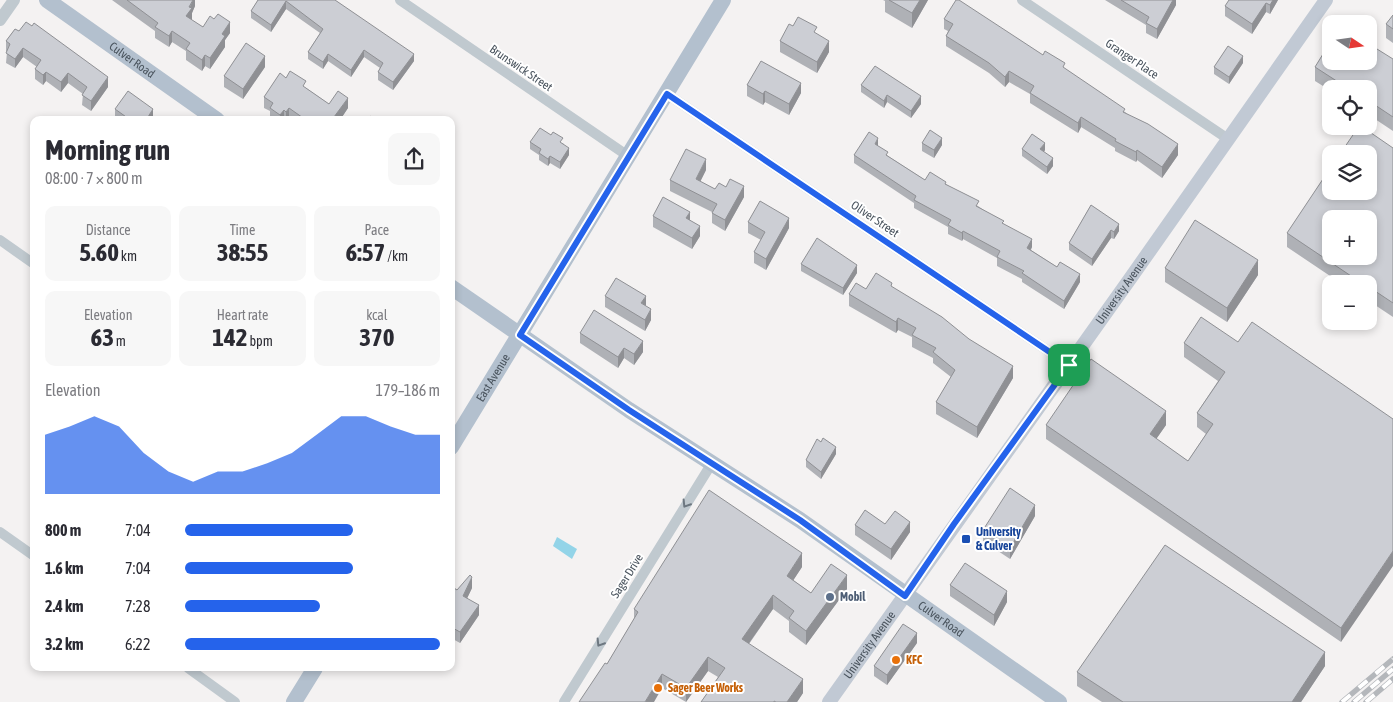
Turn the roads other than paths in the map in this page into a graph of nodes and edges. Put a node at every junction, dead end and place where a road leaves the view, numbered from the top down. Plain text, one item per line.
1 (14, 0) edge
2 (47, 0) edge
3 (400, 0) edge
4 (1022, 0) edge
5 (1326, 0) edge
6 (717, 2) edge
7 (0, 20) edge
8 (667, 94) junction
9 (211, 116) edge
10 (1228, 139) junction
11 (628, 156) junction
12 (0, 240) edge
13 (30, 261) edge
14 (455, 290) edge
15 (520, 335) junction
16 (1069, 365) junction
17 (455, 441) edge
18 (712, 463) junction
19 (0, 532) edge
20 (30, 553) edge
21 (905, 596) junction
22 (192, 671) edge
23 (313, 671) edge
24 (235, 702) edge
25 (294, 702) edge
26 (564, 702) edge
27 (828, 702) edge
28 (1058, 702) edge

1 - 7 street
2 - 9 main road, Culver Road
3 - 11 street, Brunswick Street
4 - 10 street, Granger Place
5 - 10 main road, University Avenue
6 - 8 main road, East Avenue
8 - 11 main road, East Avenue
8 - 16 street, Oliver Street
10 - 16 main road, University Avenue
11 - 15 main road, East Avenue
12 - 13 street
14 - 15 main road, Culver Road
15 - 17 main road, East Avenue
15 - 18 main road, Culver Road
16 - 21 main road, University Avenue
18 - 21 main road, Culver Road
18 -> 26 street, Sager Drive
19 - 20 street
21 - 27 main road, University Avenue
21 - 28 main road, Culver Road
22 - 24 street
23 - 25 main road

